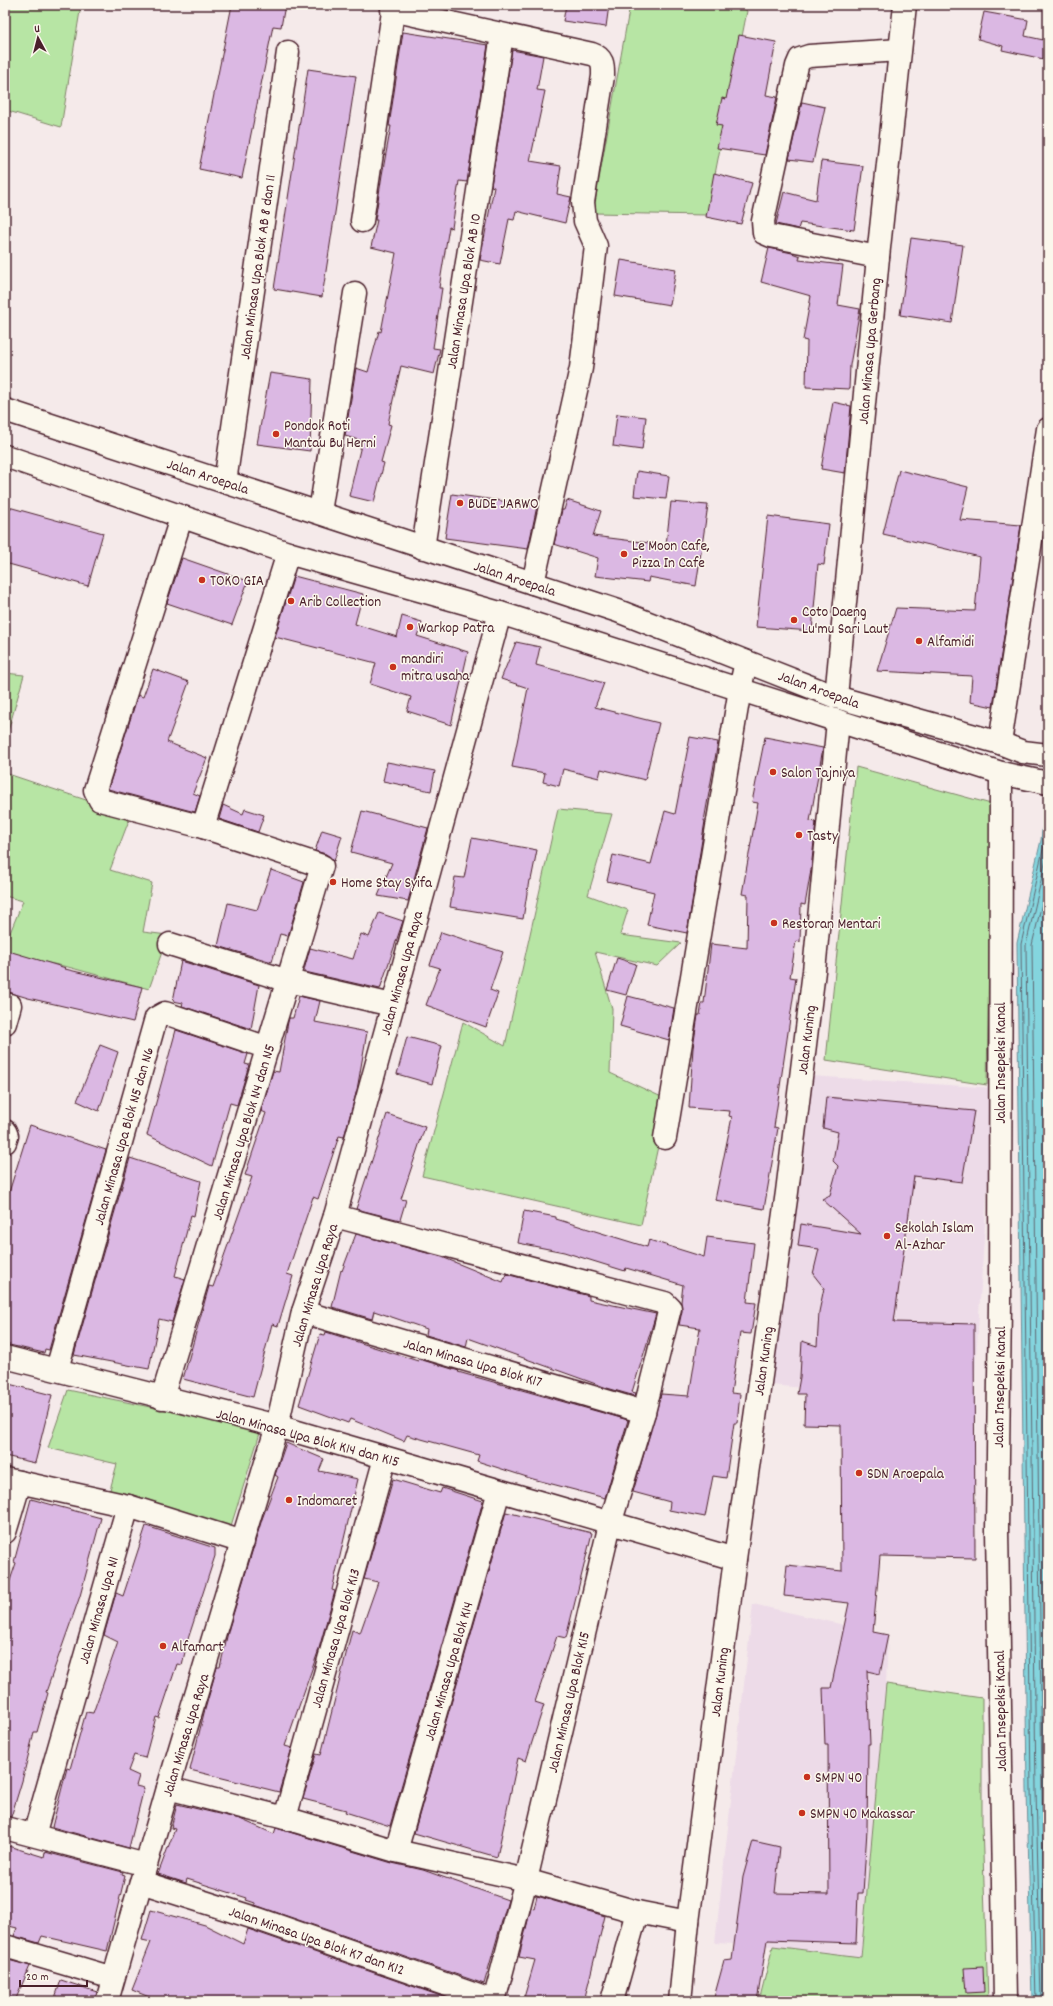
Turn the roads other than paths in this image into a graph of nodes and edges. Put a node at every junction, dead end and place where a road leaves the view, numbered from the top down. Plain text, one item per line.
1 (905, 5) edge
2 (393, 8) edge
3 (502, 35) junction
4 (900, 50) junction
5 (288, 52) dead end
6 (362, 221) dead end
7 (878, 257) junction
8 (355, 292) dead end
9 (5, 410) edge
10 (1048, 429) edge
11 (5, 456) edge
12 (225, 482) junction
13 (320, 512) junction
14 (181, 518) junction
15 (423, 548) junction
16 (288, 553) junction
17 (533, 583) junction
18 (500, 613) junction
19 (746, 662) junction
20 (740, 689) junction
21 (836, 697) junction
22 (838, 721) junction
23 (1000, 743) junction
24 (1048, 755) edge
25 (1001, 773) junction
26 (1038, 781) edge
27 (203, 827) junction
28 (170, 944) dead end
29 (288, 981) junction
30 (5, 1004) edge
31 (392, 1005) junction
32 (5, 1023) edge
33 (268, 1048) junction
34 (665, 1138) dead end
35 (335, 1216) junction
36 (303, 1312) junction
37 (5, 1357) edge
38 (57, 1369) junction
39 (162, 1398) junction
40 (644, 1412) junction
41 (277, 1426) junction
42 (385, 1458) junction
43 (12, 1481) edge
44 (499, 1491) junction
45 (128, 1506) junction
46 (610, 1524) junction
47 (5, 1532) edge
48 (243, 1542) junction
49 (735, 1559) junction
50 (168, 1788) junction
51 (285, 1818) junction
52 (5, 1828) edge
53 (34, 1835) junction
54 (396, 1851) junction
55 (143, 1873) junction
56 (526, 1880) junction
57 (637, 1912) junction
58 (688, 1922) junction
59 (5, 1946) edge
60 (113, 1978) junction
61 (107, 2001) edge
62 (493, 2001) edge
63 (612, 2001) edge
64 (680, 2001) edge
65 (1005, 2001) edge

1 - 4 street, Jalan Minasa Upa Gerbang
2 - 3 street
2 - 6 street
3 - 15 street, Jalan Minasa Upa Blok AB 10
3 - 17 street
4 - 7 street, Jalan Minasa Upa Gerbang
4 - 7 street
5 - 12 street, Jalan Minasa Upa Blok AB 8 dan 11
7 - 21 street, Jalan Minasa Upa Gerbang
8 - 13 street
9 - 12 street, Jalan Aroepala
10 - 23 street
11 - 14 street, Jalan Aroepala
12 - 13 street, Jalan Aroepala
13 - 15 street, Jalan Aroepala
14 - 16 street, Jalan Aroepala
14 - 27 street
15 - 17 street, Jalan Aroepala
16 - 18 street, Jalan Aroepala
16 - 27 street
17 - 19 street, Jalan Aroepala
18 - 20 street, Jalan Aroepala
18 - 31 street, Jalan Minasa Upa Raya
19 - 20 street
19 - 21 street, Jalan Aroepala
20 - 22 street, Jalan Aroepala
20 - 34 street
21 - 23 street, Jalan Aroepala
22 - 25 street, Jalan Aroepala
22 - 49 street, Jalan Kuning
23 - 24 street, Jalan Aroepala
25 - 26 street, Jalan Aroepala
25 - 65 street, Jalan Insepeksi Kanal
27 - 29 street, Jalan Minasa Upa Blok N4 dan N5
28 - 29 street
29 - 31 street
29 - 33 street, Jalan Minasa Upa Blok N4 dan N5
30 - 32 street
31 - 35 street, Jalan Minasa Upa Raya
33 - 38 street, Jalan Minasa Upa Blok N5 dan N6
33 - 39 street, Jalan Minasa Upa Blok N4 dan N5
35 - 36 street, Jalan Minasa Upa Raya
35 - 40 street, Jalan Minasa Upa Blok K15
36 - 40 street, Jalan Minasa Upa Blok K17
36 - 41 street, Jalan Minasa Upa Raya
37 - 38 street, Jalan Minasa Upa Blok K14 dan K15
38 - 39 street, Jalan Minasa Upa Blok K14 dan K15
39 - 41 street, Jalan Minasa Upa Blok K14 dan K15
40 - 46 street, Jalan Minasa Upa Blok K15
41 - 42 street, Jalan Minasa Upa Blok K14 dan K15
41 - 48 street, Jalan Minasa Upa Raya
42 - 44 street, Jalan Minasa Upa Blok K14 dan K15
42 - 51 street, Jalan Minasa Upa Blok K13
43 - 45 street
43 - 47 street
44 - 46 street, Jalan Minasa Upa Blok K14 dan K15
44 - 54 street, Jalan Minasa Upa Blok K14
45 - 48 street
45 - 53 street, Jalan Minasa Upa N1
46 - 49 street, Jalan Minasa Upa Blok K14 dan K15
46 - 56 street, Jalan Minasa Upa Blok K15
48 - 50 street, Jalan Minasa Upa Raya
49 - 58 street, Jalan Kuning
50 - 51 street
50 - 55 street, Jalan Minasa Upa Raya
51 - 54 street
52 - 53 street, Jalan Minasa Upa Blok K7 dan K12
53 - 55 street, Jalan Minasa Upa Blok K7 dan K12
54 - 56 street
55 - 60 street, Jalan Minasa Upa Raya
55 - 62 street, Jalan Minasa Upa Blok K7 dan K12
56 - 57 street
56 - 62 street, Jalan Minasa Upa Blok K15
57 - 58 street
57 - 63 street
58 - 64 street, Jalan Kuning
59 - 60 street
60 - 61 street, Jalan Minasa Upa Raya

